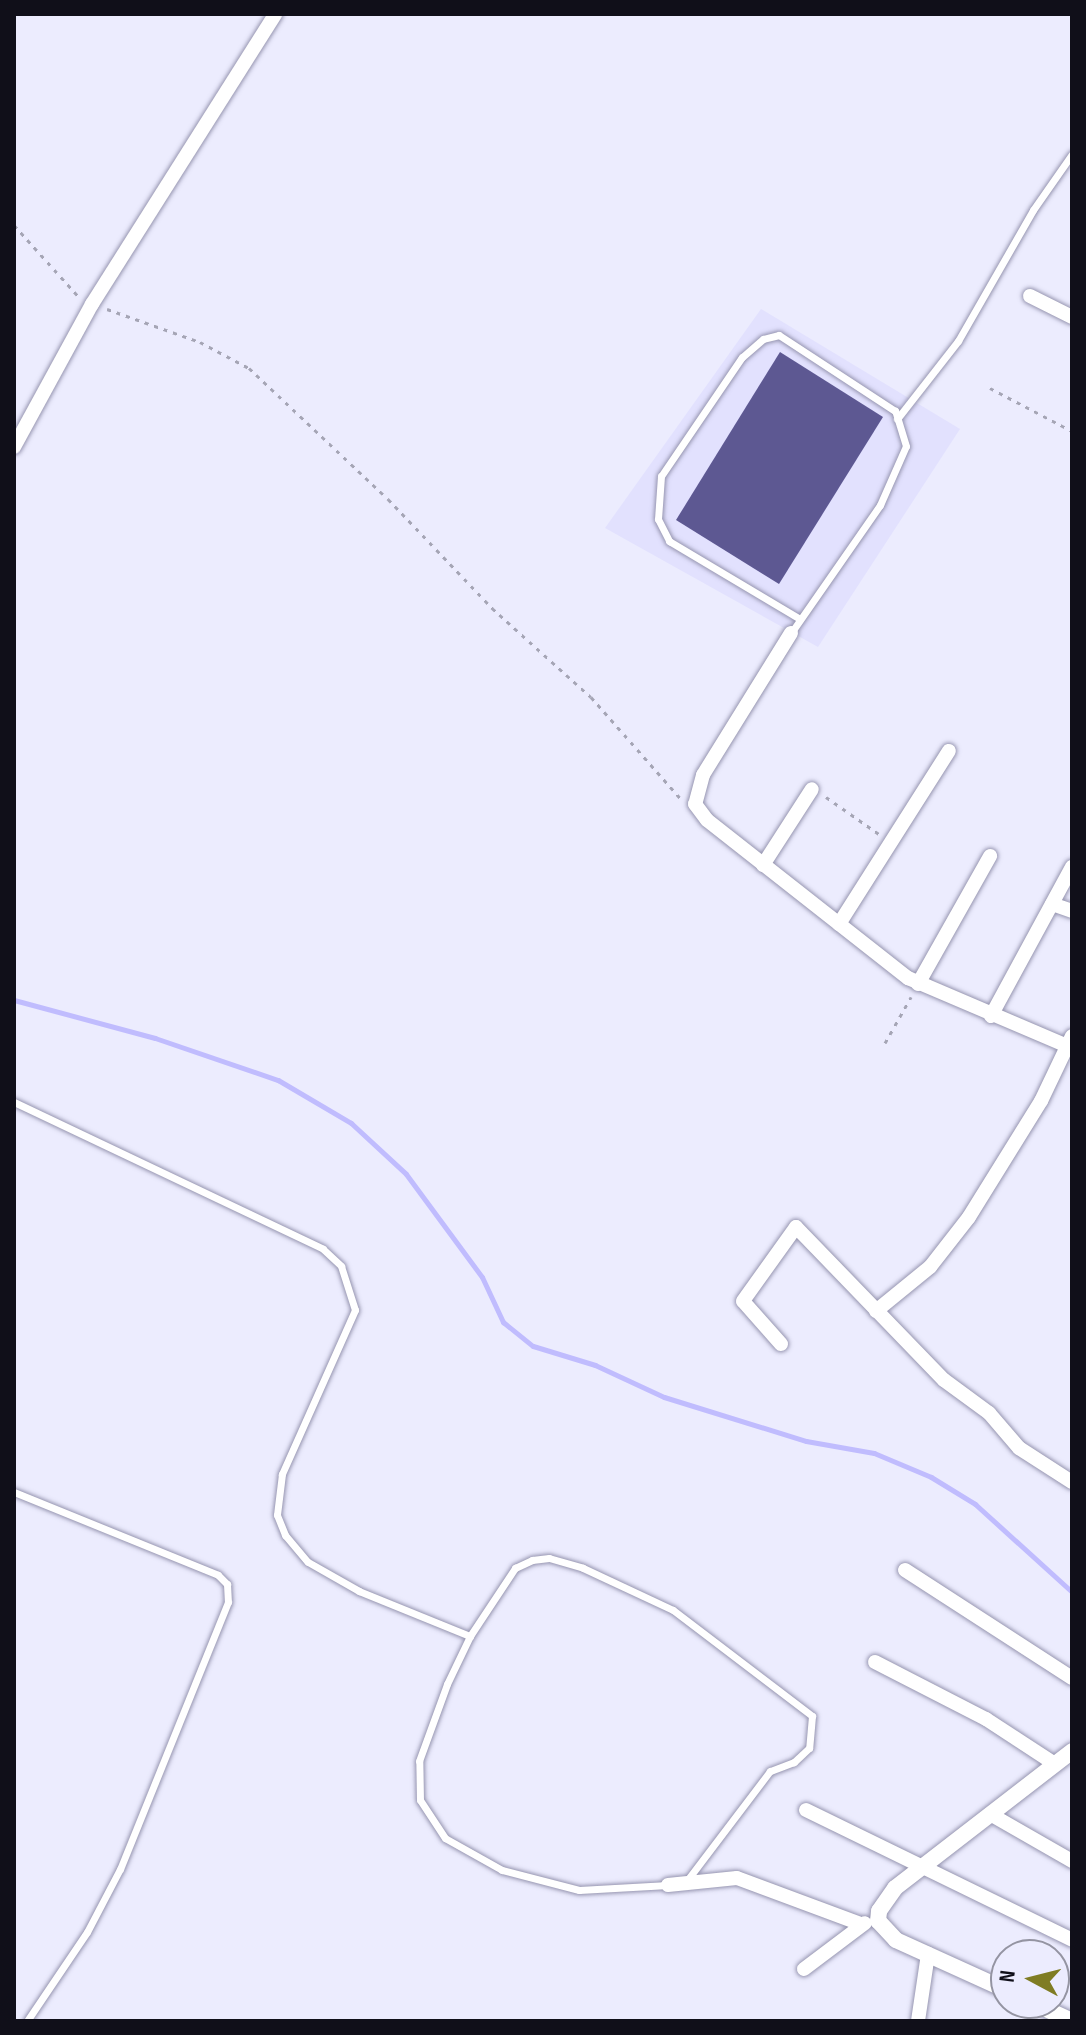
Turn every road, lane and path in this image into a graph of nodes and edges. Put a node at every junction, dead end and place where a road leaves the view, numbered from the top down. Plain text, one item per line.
1 (275, 14) edge
2 (1072, 154) edge
3 (14, 225) edge
4 (1030, 296) dead end
5 (92, 304) junction
6 (1072, 317) edge
7 (990, 388) dead end
8 (897, 419) junction
9 (1072, 431) edge
10 (14, 447) edge
11 (800, 619) junction
12 (791, 633) joint
13 (949, 751) dead end
14 (812, 789) joint
15 (695, 804) junction
16 (890, 843) junction
17 (990, 856) dead end
18 (763, 865) junction
19 (1072, 867) edge
20 (1052, 904) junction
21 (1072, 911) edge
22 (839, 924) junction
23 (918, 984) junction
24 (991, 1016) junction
25 (885, 1043) dead end
26 (1070, 1043) edge
27 (14, 1102) edge
28 (876, 1311) junction
29 (781, 1344) dead end
30 (1072, 1482) edge
31 (14, 1492) edge
32 (905, 1570) dead end
33 (470, 1636) junction
34 (875, 1662) dead end
35 (1072, 1678) edge
36 (1072, 1751) edge
37 (1055, 1764) junction
38 (806, 1810) dead end
39 (990, 1814) junction
40 (1072, 1861) edge
41 (922, 1867) junction
42 (685, 1883) junction
43 (668, 1885) joint
44 (869, 1923) junction
45 (1072, 1940) edge
46 (928, 1954) junction
47 (804, 1969) dead end
48 (990, 1983) edge
49 (27, 2021) edge
50 (918, 2021) edge

1 - 5 street
2 - 8 lane
3 - 5 path
4 - 6 street
5 - 10 street
5 - 15 path
7 - 9 path
8 - 11 lane
8 - 11 lane
11 - 12 lane
12 - 15 street
13 - 16 street
14 - 16 path
14 - 18 street
15 - 18 street
16 - 22 street
17 - 23 street
18 - 22 street
19 - 20 street
20 - 21 street
20 - 24 street
22 - 23 street
23 - 24 street
23 - 25 path
24 - 26 street
26 - 28 street
27 - 33 lane
28 - 29 street
28 - 30 street
31 - 49 lane
32 - 35 street
33 - 42 lane
33 - 43 lane
34 - 37 street
36 - 37 street
37 - 39 street
38 - 41 street
39 - 40 street
39 - 41 street
41 - 44 street
41 - 45 street
42 - 43 street
42 - 44 street
44 - 46 street
44 - 47 street
46 - 48 street
46 - 50 street

